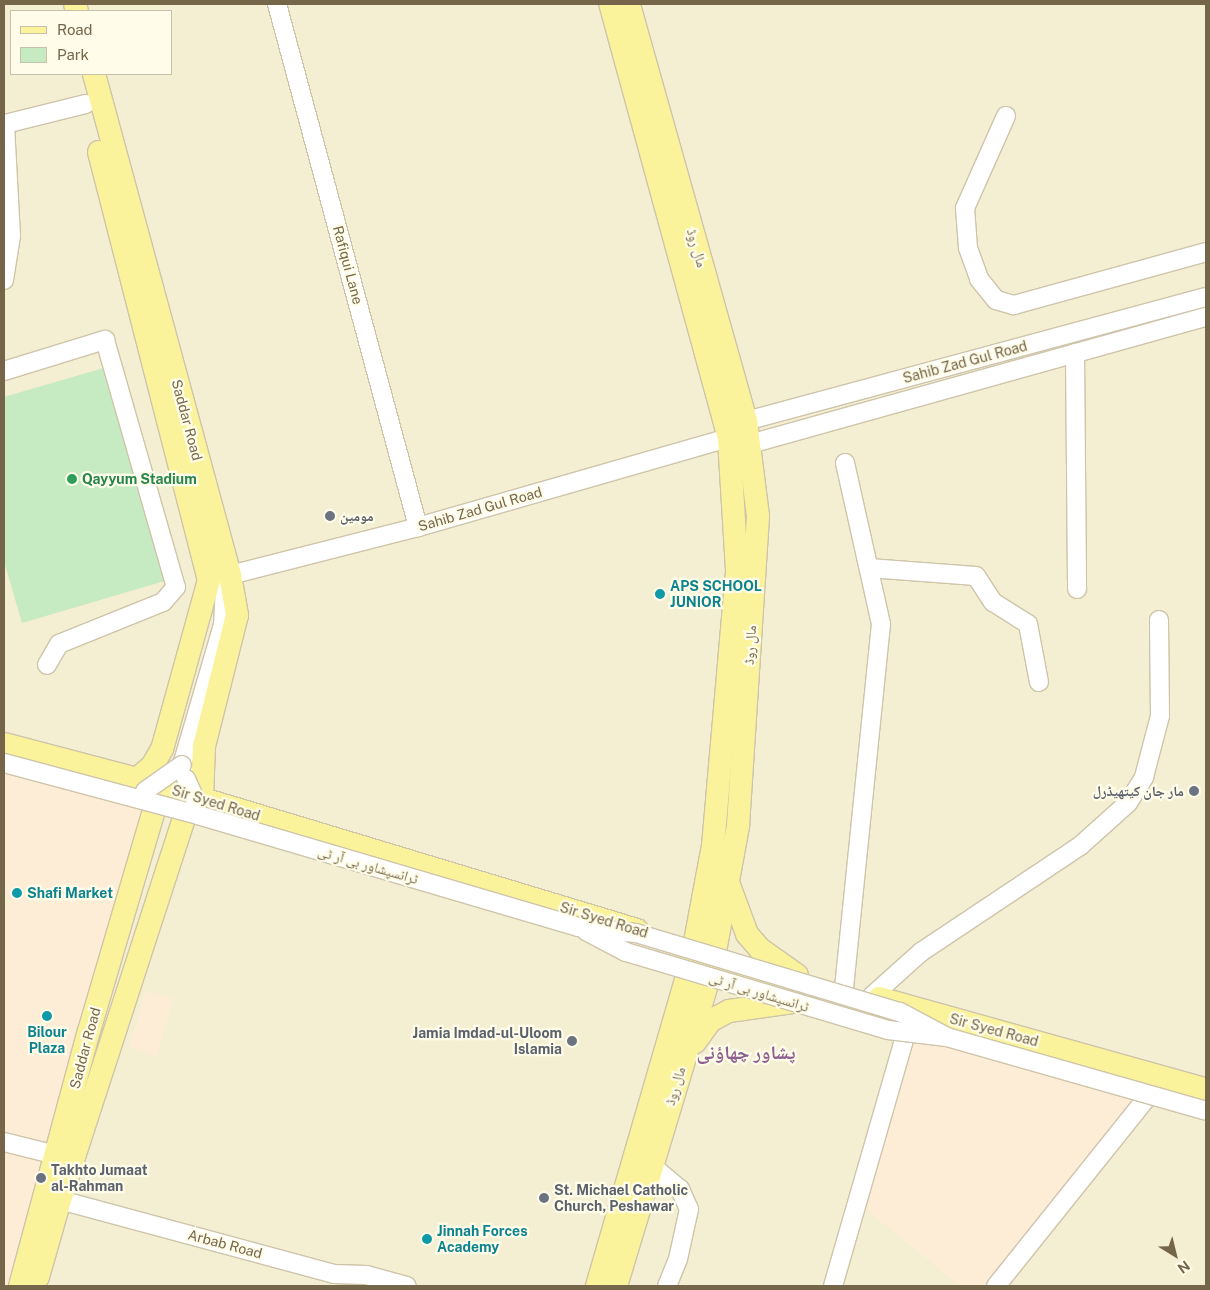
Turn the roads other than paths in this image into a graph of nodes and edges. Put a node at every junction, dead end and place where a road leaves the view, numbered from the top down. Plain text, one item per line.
1 (277, 4) edge
2 (622, 7) edge
3 (79, 75) edge
4 (94, 75) edge
5 (94, 104) junction
6 (1006, 116) dead end
7 (5, 122) edge
8 (1206, 252) edge
9 (4, 280) edge
10 (1206, 297) edge
11 (1206, 317) edge
12 (1075, 353) junction
13 (4, 371) edge
14 (746, 422) junction
15 (740, 441) junction
16 (185, 447) junction
17 (845, 463) dead end
18 (418, 527) junction
19 (869, 568) junction
20 (230, 575) junction
21 (1077, 589) dead end
22 (1159, 620) dead end
23 (48, 665) dead end
24 (1039, 682) dead end
25 (4, 744) edge
26 (4, 764) edge
27 (89, 767) junction
28 (184, 772) junction
29 (137, 779) junction
30 (83, 789) junction
31 (118, 795) junction
32 (202, 799) junction
33 (154, 810) junction
34 (185, 816) junction
35 (216, 820) junction
36 (397, 867) junction
37 (728, 881) junction
38 (703, 958) junction
39 (797, 976) junction
40 (835, 994) junction
41 (872, 996) junction
42 (909, 1023) junction
43 (684, 1058) junction
44 (1206, 1089) edge
45 (1153, 1090) junction
46 (1206, 1105) edge
47 (1206, 1110) edge
48 (4, 1142) edge
49 (56, 1155) junction
50 (651, 1165) junction
51 (52, 1198) junction
52 (334, 1274) junction
53 (20, 1286) edge
54 (36, 1286) edge
55 (352, 1286) edge
56 (407, 1286) edge
57 (597, 1286) edge
58 (616, 1286) edge
59 (667, 1286) edge
60 (833, 1286) edge
61 (996, 1286) edge

1 - 18 street, Rafiqui Lane
2 - 14 main road, مال روڈ
2 - 15 main road, مال روڈ
3 - 5 main road, Saddar Road
4 - 5 main road, Saddar Road
5 - 7 street
5 - 16 main road, Saddar Road
6 - 8 street
7 - 9 street
10 - 14 street, Sahib Zad Gul Road
11 - 12 street, Sahib Zad Gul Road
12 - 15 street, Sahib Zad Gul Road
12 - 21 street
13 - 23 street
14 - 15 main road, مال روڈ
15 - 18 street, Sahib Zad Gul Road
15 - 37 main road, مال روڈ
15 - 38 main road, مال روڈ
16 - 20 main road, Saddar Road
16 - 28 street
16 - 29 main road, Saddar Road
17 - 19 street
18 - 20 street, Sahib Zad Gul Road
19 - 24 street
19 - 40 street
20 - 32 main road, Saddar Road
22 - 41 street
25 - 27 main road, Sir Syed Road
26 - 30 main road, Sir Syed Road
26 - 31 street, ٹرانسپشاور بی آر ٹی, bridge
27 - 29 main road, Sir Syed Road
27 - 30 main road
28 - 31 street, ٹرانسپشاور بی آر ٹی, bridge
28 - 35 street, ٹرانسپشاور بی آر ٹی, bridge
29 - 32 main road, Sir Syed Road
30 - 33 main road, Sir Syed Road
31 - 35 street, ٹرانسپشاور بی آر ٹی, bridge
32 - 36 main road, Sir Syed Road
33 - 34 main road, Sir Syed Road
33 - 49 main road, Saddar Road
34 - 36 main road, Sir Syed Road
34 - 51 main road, Saddar Road
35 - 47 street, ٹرانسپشاور بی آر ٹی, bridge
36 - 38 main road, Sir Syed Road
37 - 38 main road, مال روڈ
37 - 39 main road
38 - 39 main road, Sir Syed Road
38 - 40 main road, Sir Syed Road
38 - 43 main road, مال روڈ
38 - 57 main road, مال روڈ
39 - 40 main road, Sir Syed Road
40 - 41 main road, Sir Syed Road
40 - 42 main road, Sir Syed Road
40 - 43 main road
41 - 44 main road, Sir Syed Road
42 - 45 main road, Sir Syed Road
42 - 60 street
43 - 50 main road, مال روڈ
45 - 46 main road, Sir Syed Road
45 - 61 street
48 - 49 street
49 - 51 main road, Saddar Road
50 - 58 main road, مال روڈ
50 - 59 street
51 - 52 street, Arbab Road
51 - 53 main road, Saddar Road
51 - 54 main road, Saddar Road
52 - 55 street
52 - 56 street, Arbab Road

